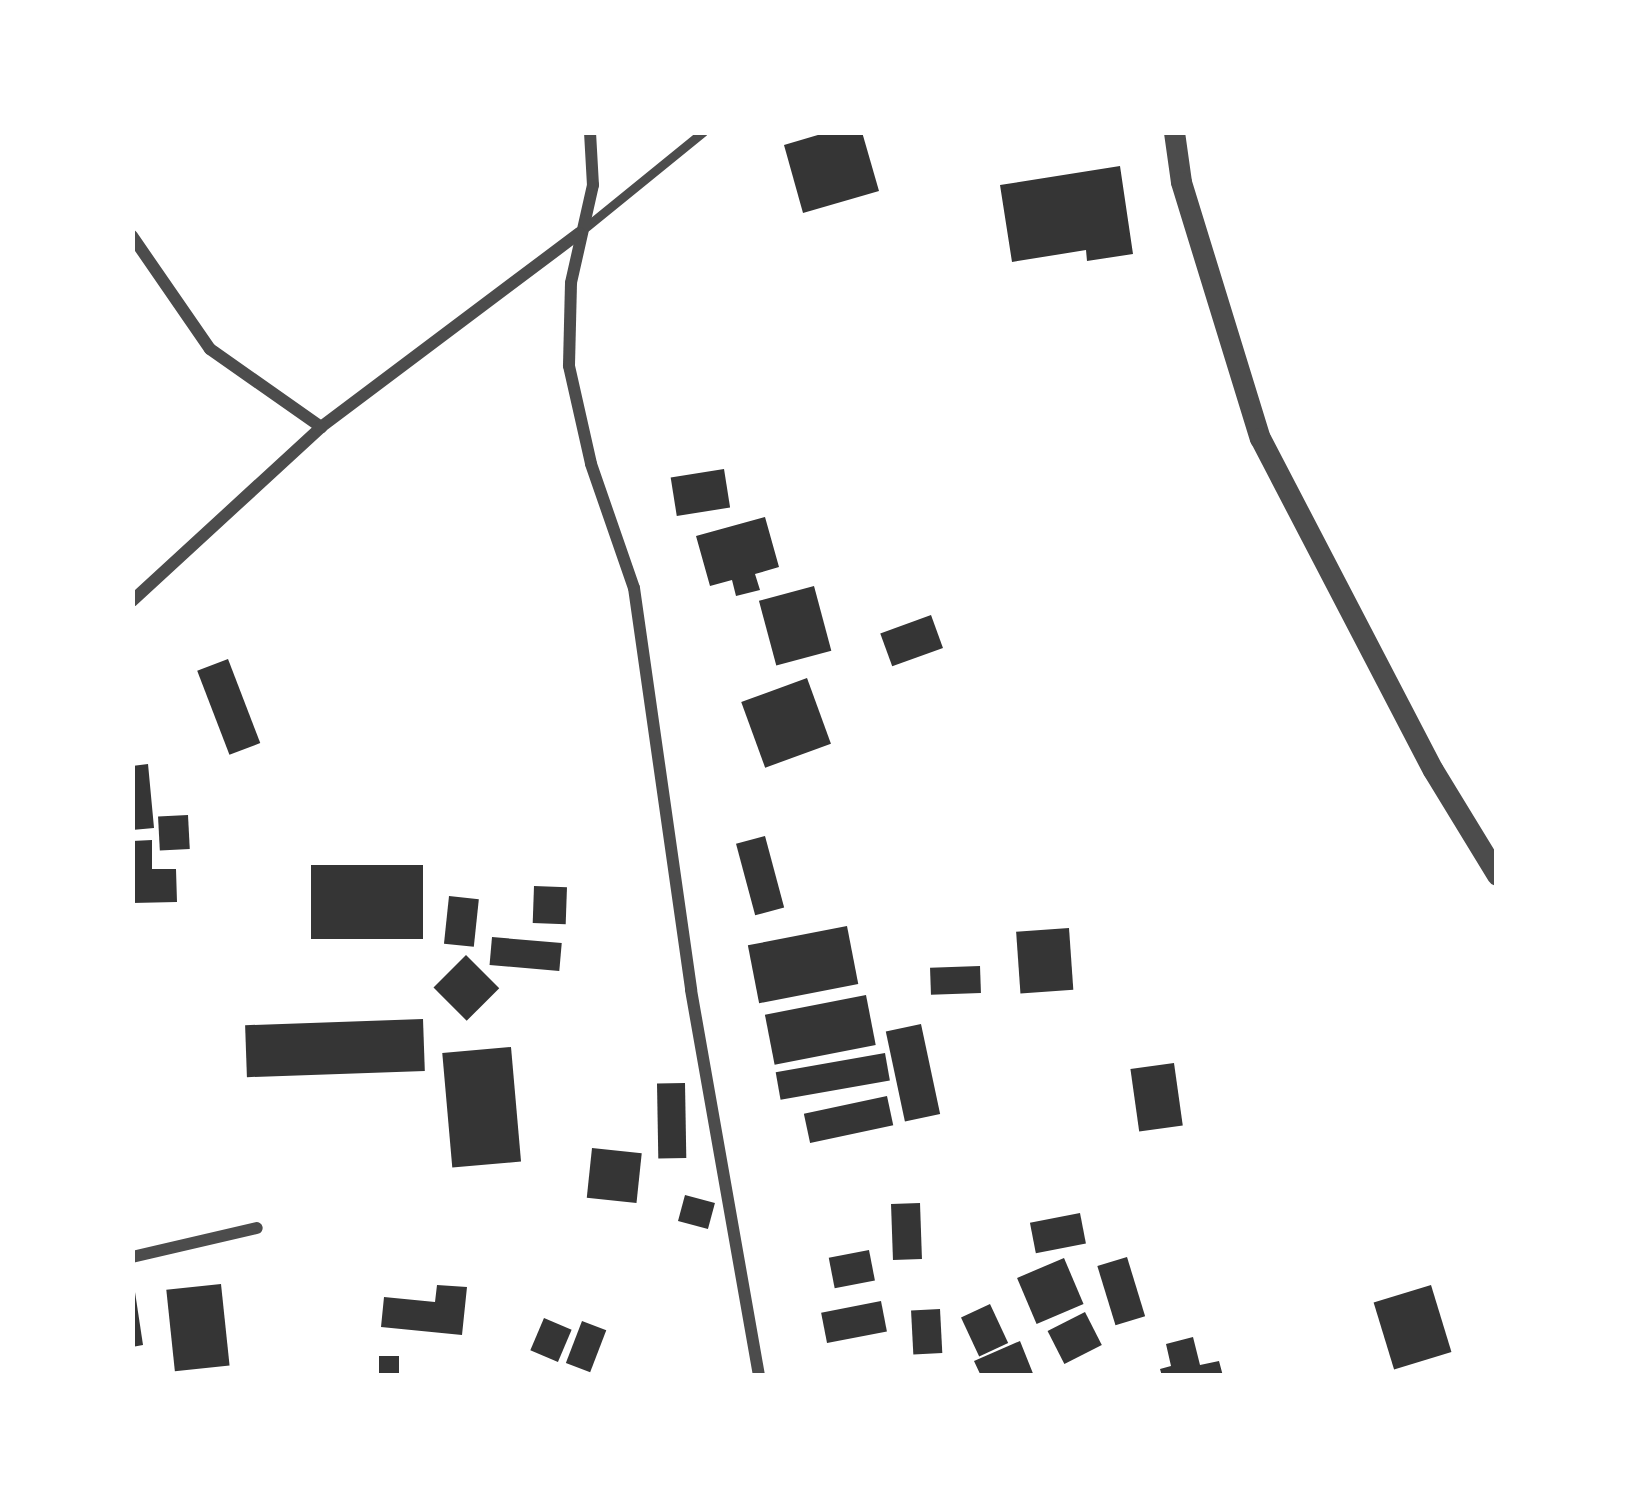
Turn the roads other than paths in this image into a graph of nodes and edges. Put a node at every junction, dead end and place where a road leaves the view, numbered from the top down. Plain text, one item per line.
1 (590, 132) edge
2 (703, 132) edge
3 (1174, 132) edge
4 (579, 232) junction
5 (132, 236) edge
6 (321, 427) junction
7 (132, 601) edge
8 (1497, 875) edge
9 (257, 1228) dead end
10 (132, 1257) edge
11 (759, 1376) edge

1 - 4 street
2 - 4 lane
3 - 8 street
4 - 6 street
4 - 11 street
5 - 6 street
6 - 7 street
9 - 10 street

